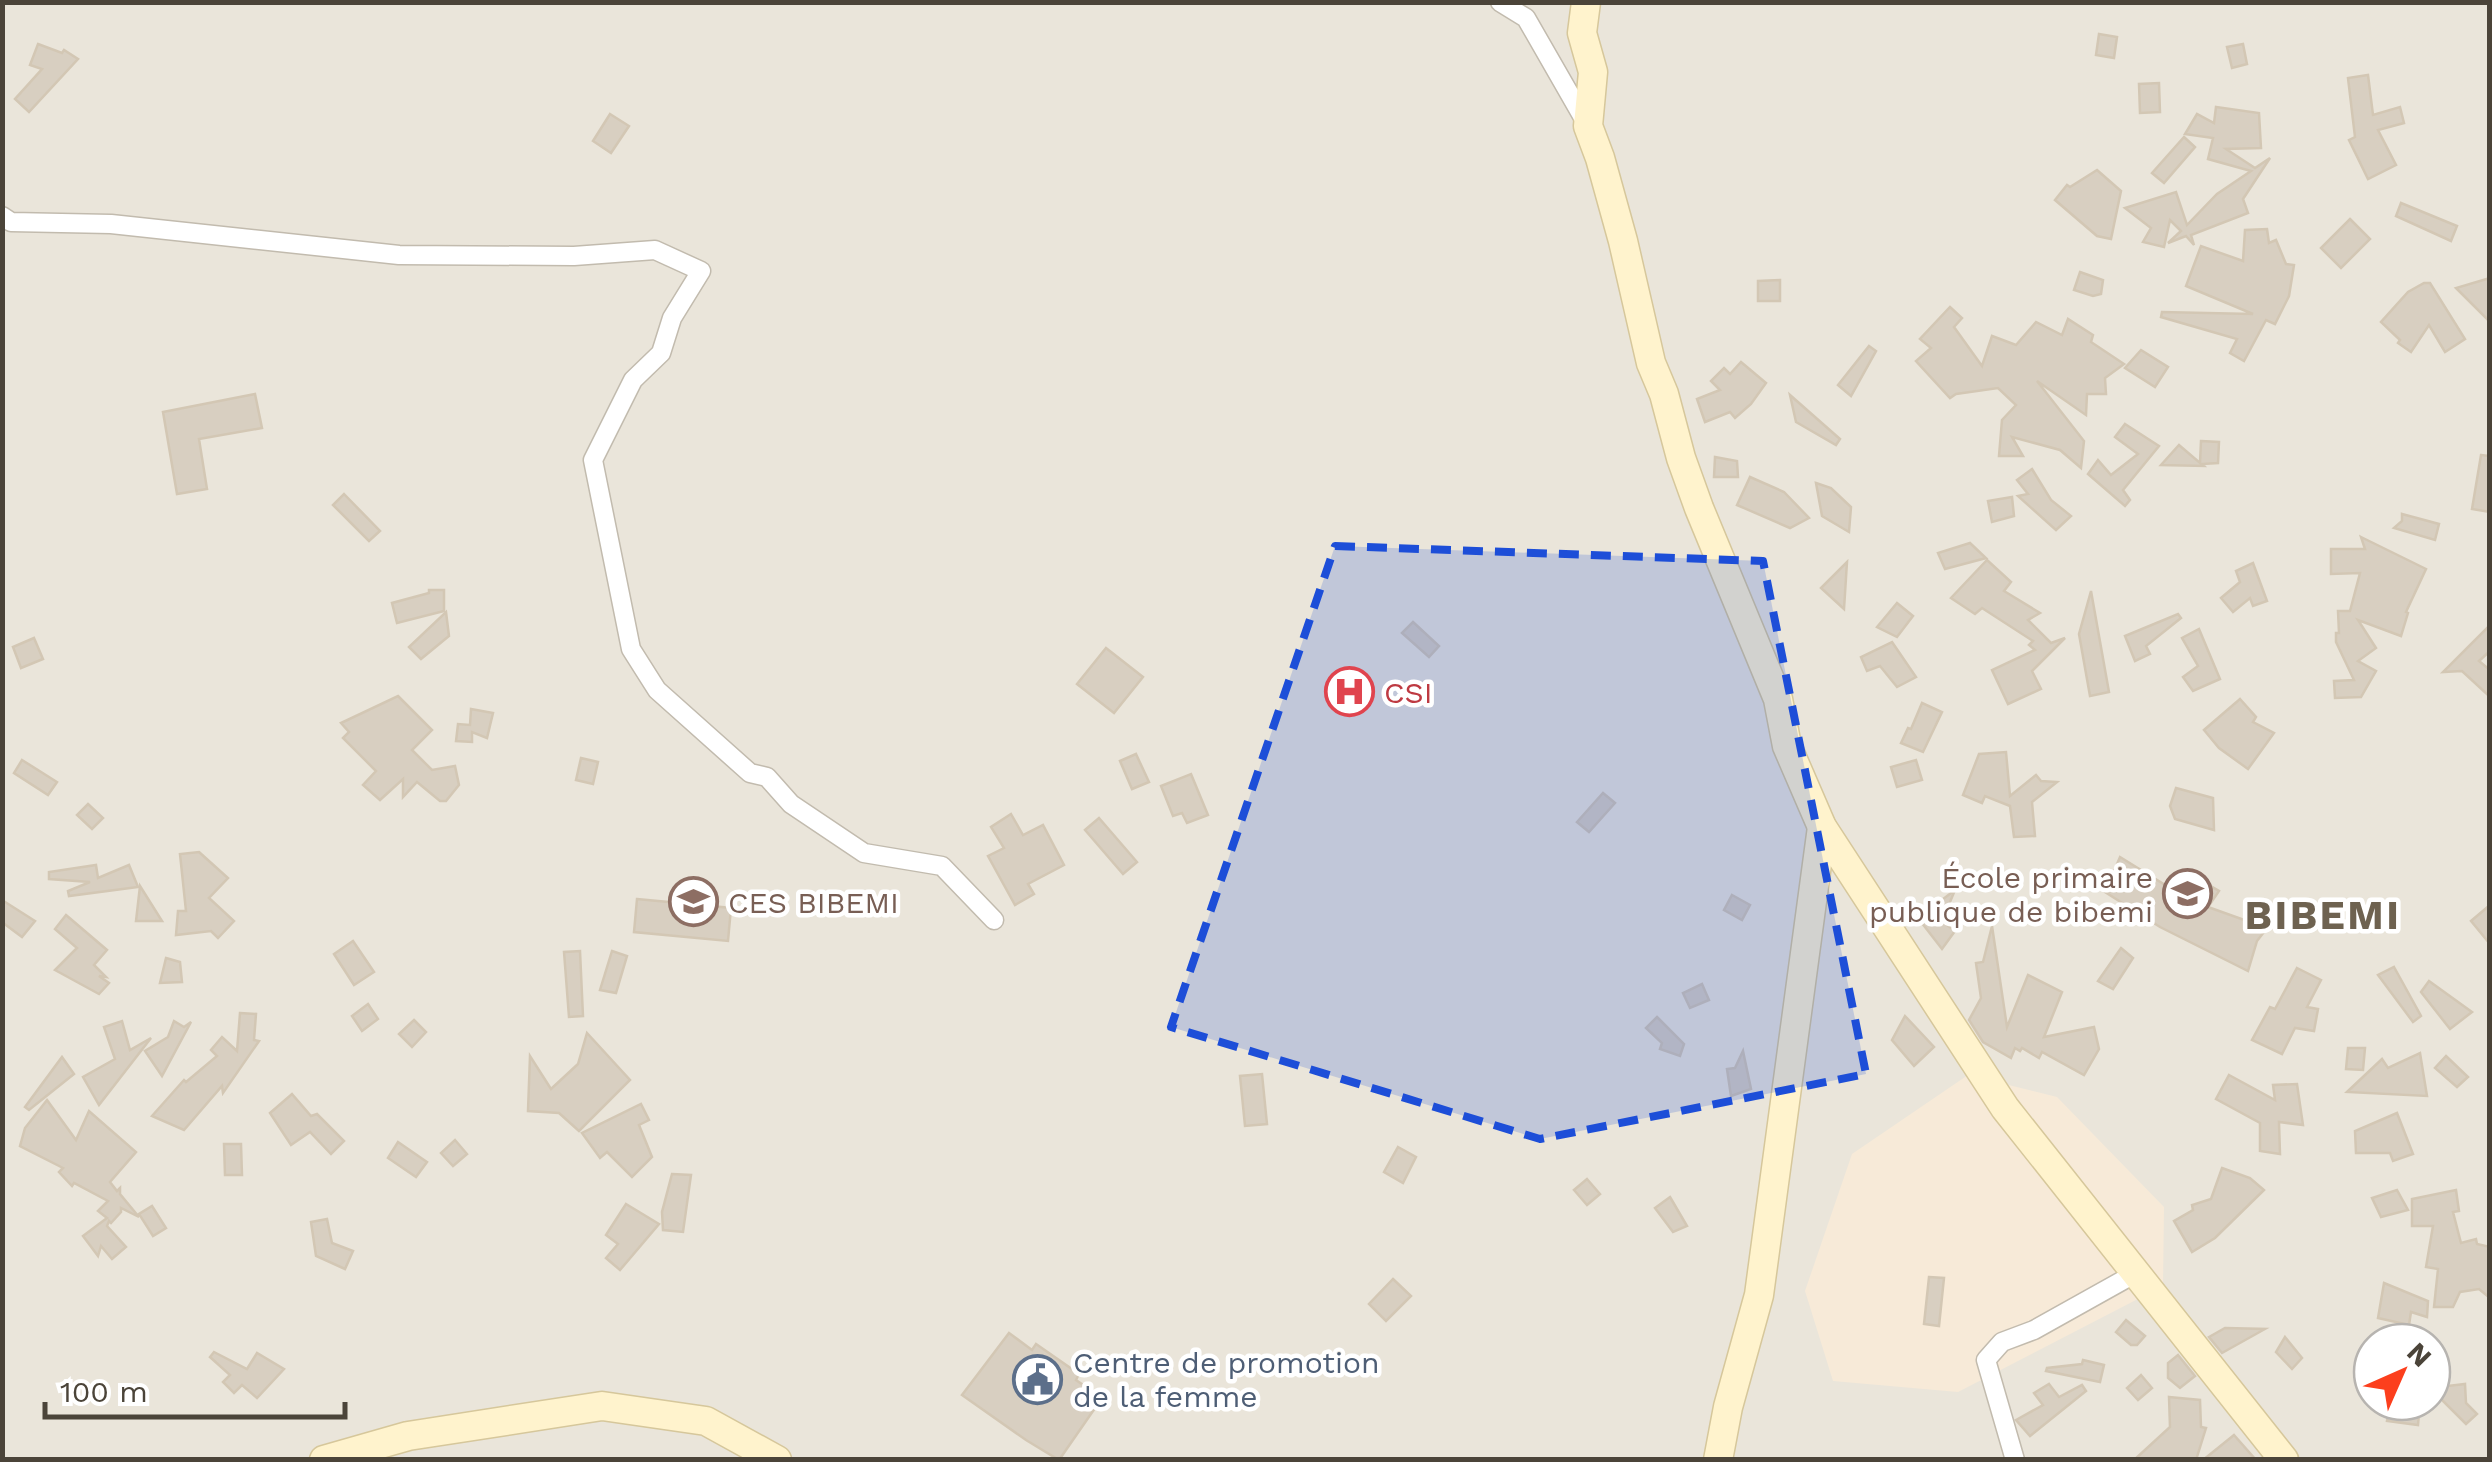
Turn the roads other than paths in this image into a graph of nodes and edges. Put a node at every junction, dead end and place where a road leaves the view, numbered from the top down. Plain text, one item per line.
1 (1500, 2) edge
2 (1586, 2) edge
3 (1588, 126) junction
4 (2, 216) edge
5 (1822, 828) junction
6 (994, 920) dead end
7 (2136, 1273) junction
8 (324, 1460) edge
9 (777, 1460) edge
10 (1718, 1460) edge
11 (2016, 1460) edge
12 (2284, 1460) edge

1 - 3 street
2 - 3 main road
3 - 5 main road
4 - 6 street
5 - 7 main road
5 - 10 main road
7 - 11 street
7 - 12 main road
8 - 9 main road

